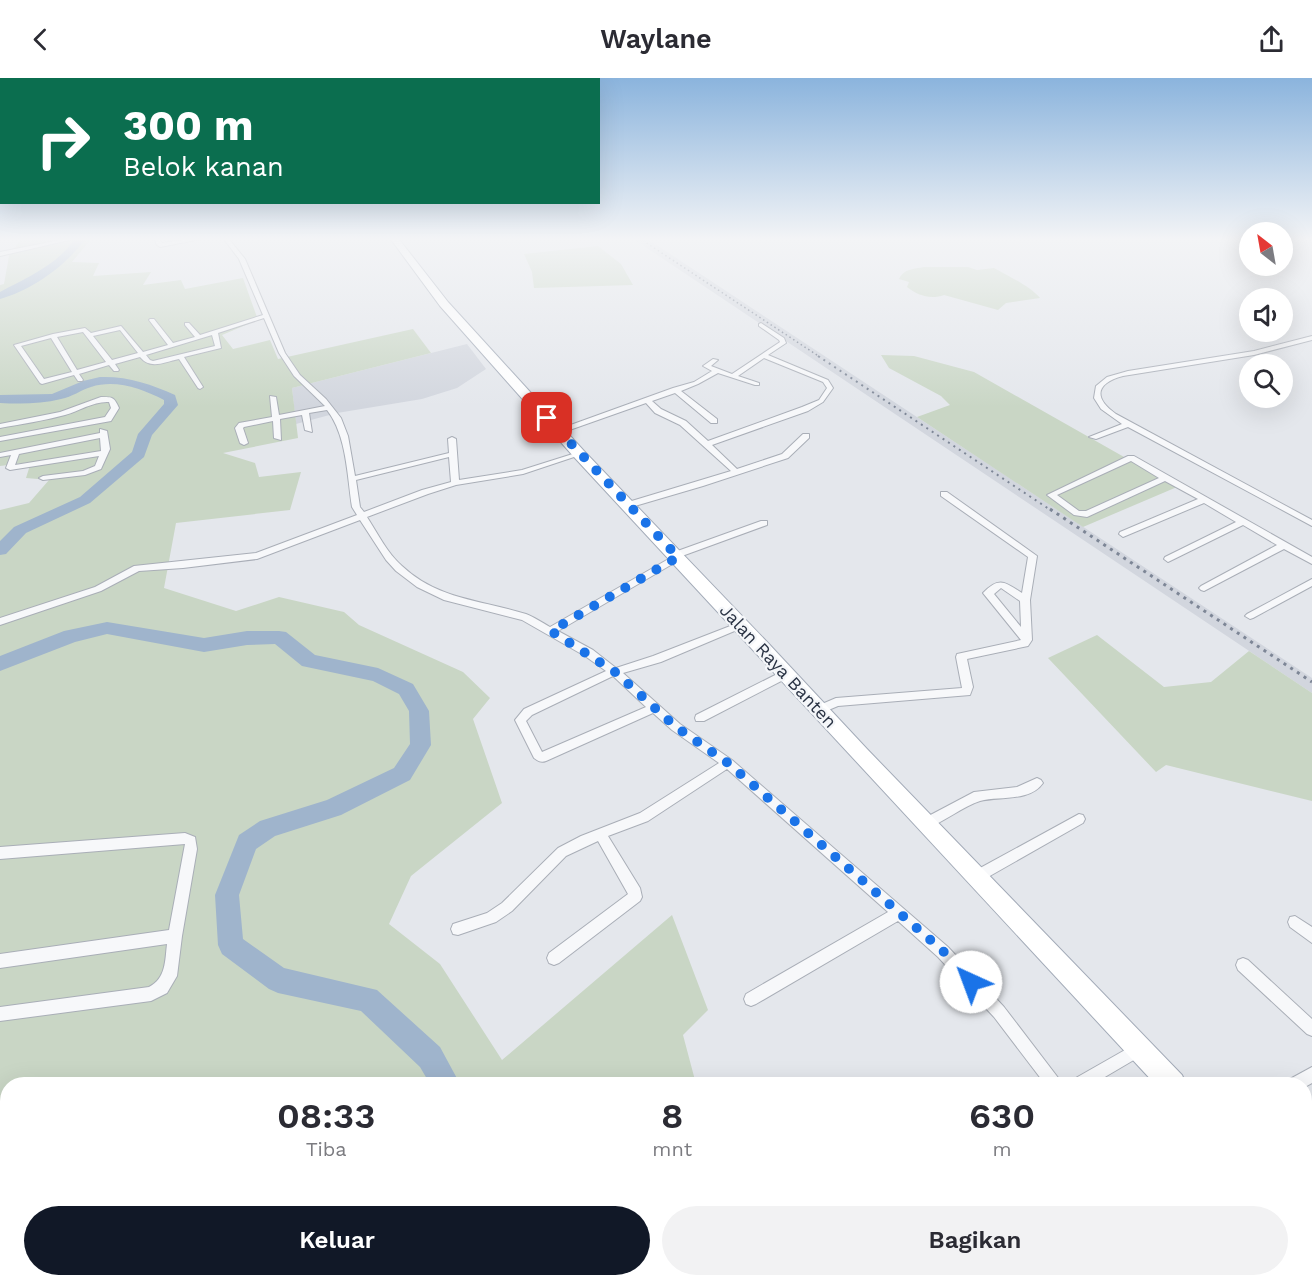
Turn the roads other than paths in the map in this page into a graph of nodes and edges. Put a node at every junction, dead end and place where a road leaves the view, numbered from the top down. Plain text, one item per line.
1 (256, 294) edge
2 (437, 294) edge
3 (265, 316) junction
4 (152, 320) dead end
5 (187, 324) dead end
6 (761, 325) dead end
7 (215, 333) junction
8 (90, 335) junction
9 (52, 336) junction
10 (199, 338) junction
11 (1312, 338) edge
12 (172, 346) junction
13 (142, 354) junction
14 (764, 356) junction
15 (181, 357) junction
16 (715, 360) dead end
17 (110, 363) junction
18 (116, 370) dead end
19 (717, 371) junction
20 (78, 376) junction
21 (733, 376) junction
22 (757, 384) dead end
23 (200, 387) dead end
24 (675, 389) junction
25 (272, 397) dead end
26 (648, 401) junction
27 (330, 407) junction
28 (305, 412) junction
29 (276, 418) junction
30 (714, 421) dead end
31 (103, 422) junction
32 (10, 424) junction
33 (1128, 424) junction
34 (0, 426) edge
35 (309, 430) dead end
36 (558, 431) junction
37 (103, 435) junction
38 (806, 436) dead end
39 (1093, 437) dead end
40 (4, 438) edge
41 (278, 438) dead end
42 (452, 440) dead end
43 (244, 443) dead end
44 (707, 444) junction
45 (16, 452) junction
46 (105, 453) junction
47 (453, 454) junction
48 (579, 454) junction
49 (0, 455) edge
50 (736, 472) junction
51 (43, 478) dead end
52 (1165, 478) junction
53 (351, 479) junction
54 (455, 483) junction
55 (944, 494) dead end
56 (1203, 500) junction
57 (628, 505) junction
58 (362, 516) junction
59 (1242, 522) junction
60 (764, 523) dead end
61 (1312, 523) edge
62 (1123, 534) dead end
63 (1284, 545) junction
64 (676, 556) junction
65 (1168, 560) dead end
66 (1312, 561) edge
67 (1312, 582) edge
68 (1204, 588) dead end
69 (1025, 600) junction
70 (1250, 616) dead end
71 (0, 622) edge
72 (741, 626) junction
73 (551, 631) junction
74 (1027, 640) junction
75 (615, 672) junction
76 (785, 674) junction
77 (654, 708) junction
78 (819, 710) junction
79 (700, 718) dead end
80 (728, 763) junction
81 (1037, 783) dead end
82 (1079, 819) dead end
83 (925, 824) junction
84 (601, 835) junction
85 (0, 853) edge
86 (976, 877) junction
87 (898, 914) junction
88 (1295, 922) dead end
89 (458, 929) dead end
90 (175, 936) junction
91 (1312, 936) edge
92 (554, 958) dead end
93 (0, 961) edge
94 (1243, 965) dead end
95 (751, 999) dead end
96 (0, 1014) edge
97 (1312, 1029) edge
98 (1139, 1048) junction
99 (1049, 1077) edge
100 (1091, 1077) edge
101 (1166, 1077) edge

1 - 3 street
2 - 36 main road, Jalan Raya Banten
3 - 7 street
3 - 27 street
4 - 12 street
5 - 10 street
6 - 14 street
7 - 10 street
7 - 15 street
8 - 9 street
8 - 13 street
8 - 17 street
9 - 20 street
9 - 20 street
10 - 12 street
11 - 33 street
12 - 13 street
13 - 15 street
13 - 17 street
14 - 21 street
14 - 44 street
15 - 23 street
16 - 19 street
17 - 18 street
17 - 20 street
19 - 21 street
19 - 24 street
21 - 22 street
24 - 26 street
24 - 30 street
25 - 29 street
26 - 36 street
26 - 44 street
27 - 28 street
27 - 53 street
28 - 29 street
28 - 35 street
29 - 41 street
29 - 43 street
31 - 32 street
31 - 37 street
31 - 40 street
32 - 34 street
32 - 40 street
33 - 39 street
33 - 61 street
36 - 48 main road, Jalan Raya Banten
37 - 45 street
37 - 46 street
38 - 50 street
42 - 47 street
44 - 50 street
45 - 46 street
45 - 49 street
46 - 51 street
47 - 53 street
47 - 54 street
48 - 54 street
48 - 57 main road, Jalan Raya Banten
50 - 57 street
52 - 52 street
52 - 56 street
53 - 58 street
54 - 58 street
55 - 69 street
56 - 59 street
56 - 62 street
57 - 64 main road, Jalan Raya Banten
58 - 71 street
58 - 73 street
59 - 63 street
59 - 65 street
60 - 64 street
63 - 66 street
63 - 68 street
64 - 72 main road, Jalan Raya Banten
64 - 73 street
67 - 70 street
69 - 74 street
69 - 74 street
72 - 75 street
72 - 76 main road, Jalan Raya Banten
73 - 75 street
74 - 78 street
75 - 77 street
75 - 77 street
76 - 78 main road, Jalan Raya Banten
76 - 79 street
77 - 80 street
78 - 83 main road, Jalan Raya Banten
80 - 84 street
80 - 87 street
81 - 83 street
82 - 86 street
83 - 86 main road, Jalan Raya Banten
84 - 89 street
84 - 92 street
85 - 90 street
86 - 98 main road, Jalan Raya Banten
87 - 95 street
87 - 99 street
88 - 91 street
90 - 93 street
90 - 96 street
94 - 97 street
98 - 100 street
98 - 101 main road, Jalan Raya Banten

